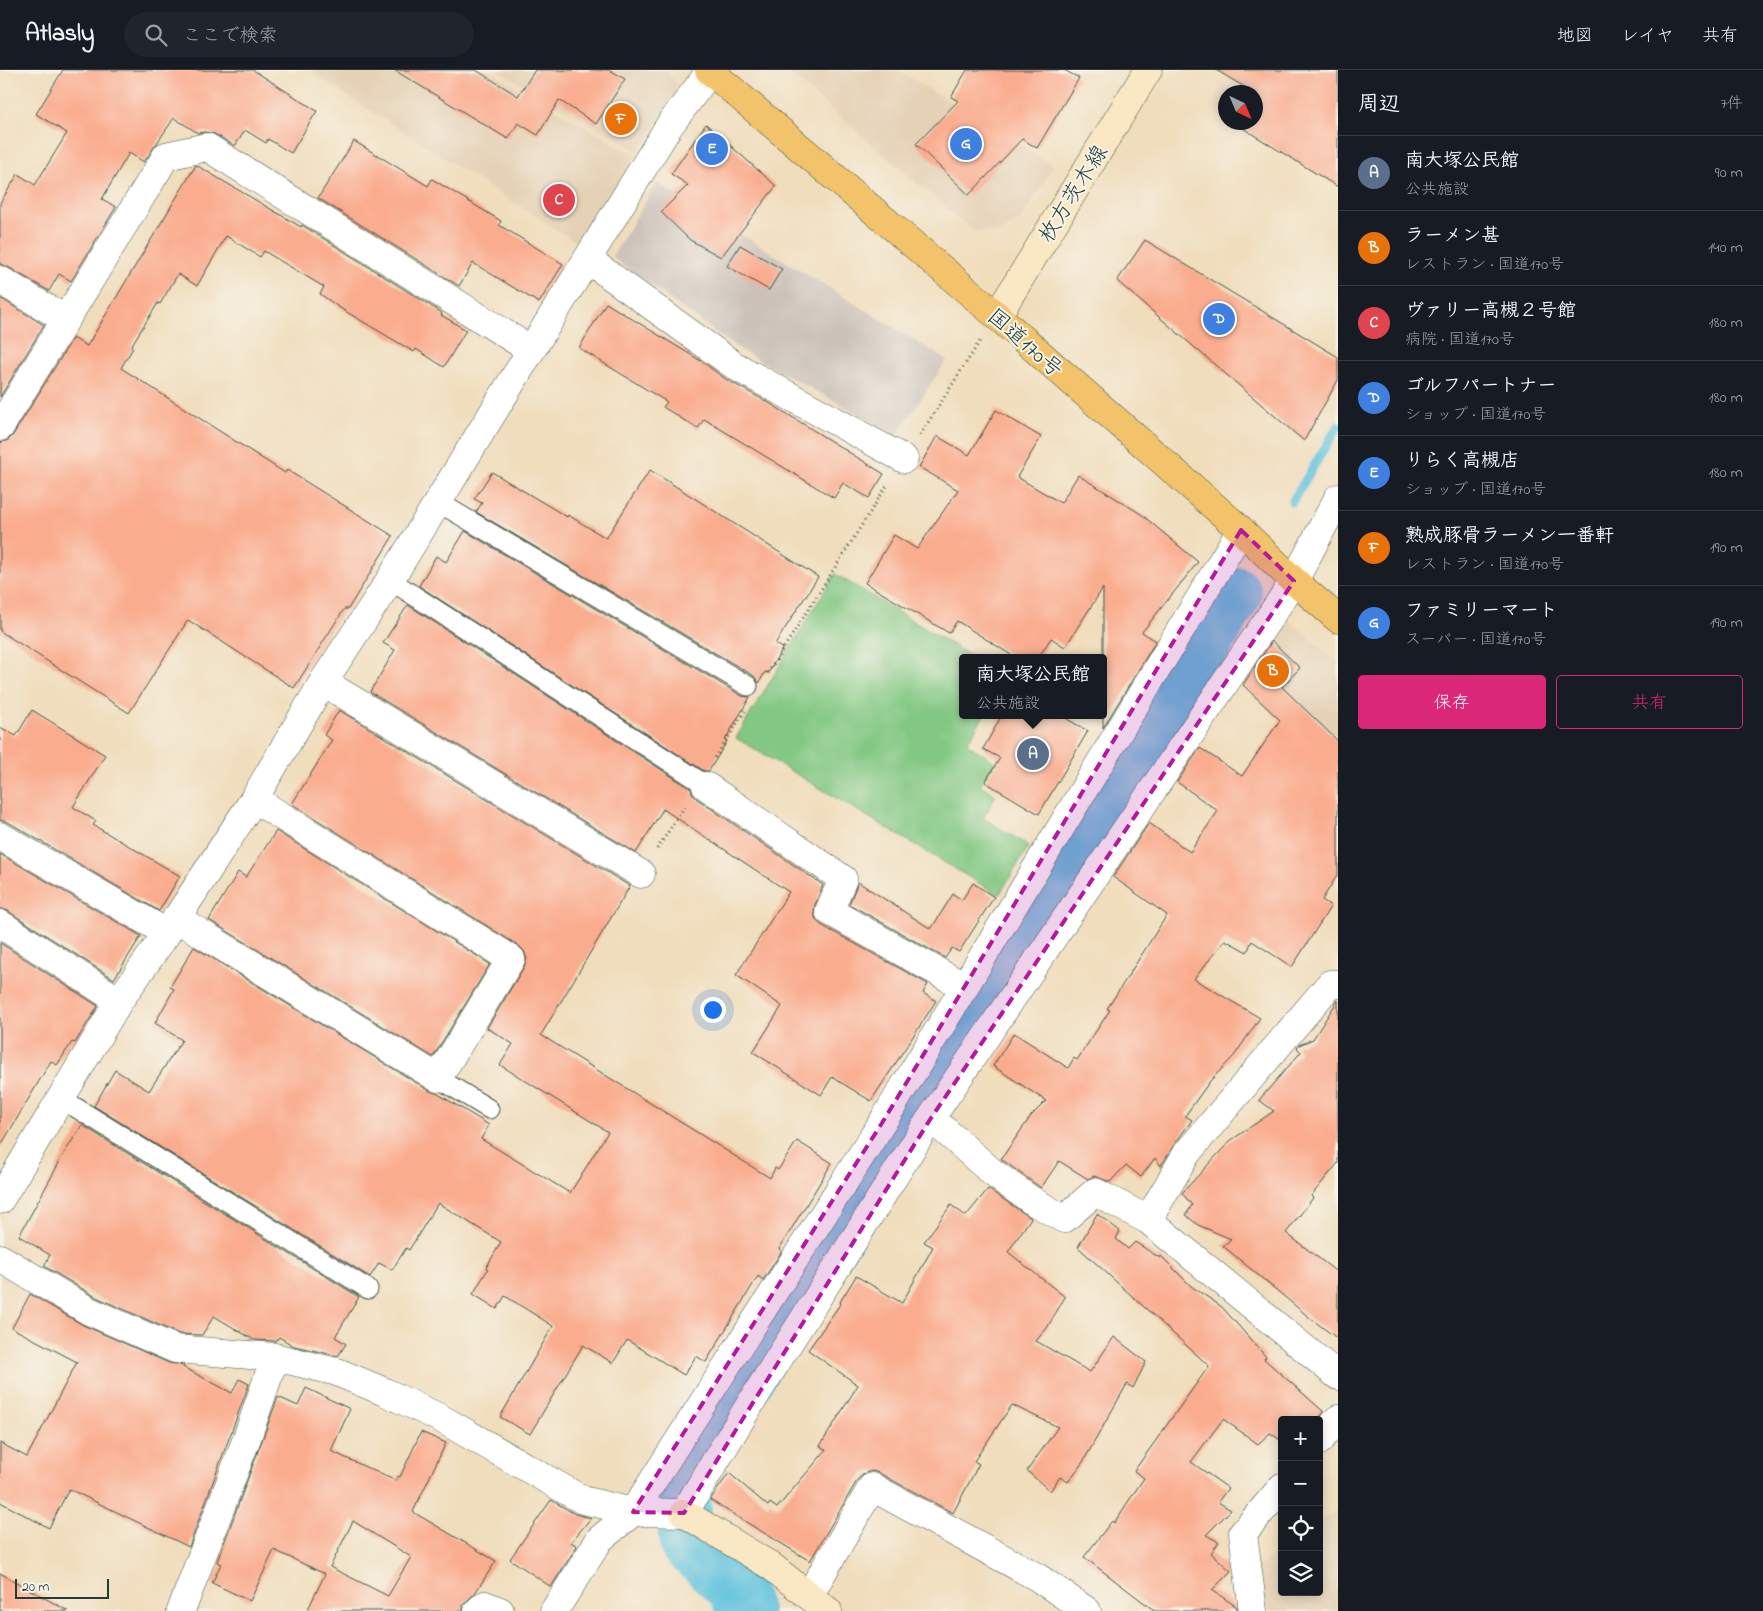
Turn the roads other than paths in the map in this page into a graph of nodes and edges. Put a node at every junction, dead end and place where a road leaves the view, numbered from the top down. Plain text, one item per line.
1 (710, 70) edge
2 (1148, 70) edge
3 (587, 258) junction
4 (0, 280) edge
5 (997, 316) junction
6 (65, 319) junction
7 (531, 350) junction
8 (0, 427) edge
9 (904, 459) road end
10 (1338, 498) edge
11 (438, 502) junction
12 (1242, 530) junction
13 (390, 580) junction
14 (1294, 581) junction
15 (1338, 619) edge
16 (323, 682) junction
17 (748, 686) dead end
18 (704, 784) joint
19 (254, 799) junction
20 (0, 836) edge
21 (641, 874) road end
22 (0, 924) edge
23 (172, 925) junction
24 (1338, 984) edge
25 (965, 987) junction
26 (120, 1001) junction
27 (438, 1078) junction
28 (62, 1100) junction
29 (490, 1110) dead end
30 (931, 1118) junction
31 (0, 1200) edge
32 (1148, 1220) junction
33 (0, 1258) edge
34 (368, 1289) dead end
35 (275, 1357) junction
36 (1338, 1376) edge
37 (1338, 1419) edge
38 (1323, 1437) edge
39 (1278, 1492) edge
40 (633, 1512) junction
41 (684, 1513) junction
42 (819, 1603) edge
43 (181, 1611) edge
44 (478, 1611) edge
45 (500, 1611) edge
46 (554, 1611) edge
47 (1088, 1611) edge
48 (1253, 1611) edge

1 - 3 street
1 - 5 highway, 国道170号
2 - 5 main road, 枚方茨木線
3 - 7 street
3 - 9 street
4 - 6 street
5 - 12 highway, 国道170号
6 - 7 street
6 - 8 street
7 - 11 street
10 - 14 street
11 - 13 street
11 - 17 lane
12 - 14 highway, 国道170号
12 - 25 street
13 - 16 street
13 - 18 lane
14 - 15 highway, 国道170号
14 - 30 street
16 - 19 street
16 - 21 street
18 - 25 street
19 - 23 street
19 - 27 street
20 - 23 street
22 - 26 street
23 - 26 street
23 - 27 street
24 - 32 street
25 - 40 street
26 - 28 street
27 - 29 lane
28 - 31 street
28 - 34 lane
30 - 32 street
30 - 41 street
32 - 36 street
33 - 35 street
35 - 40 street
35 - 43 street
37 - 38 street
39 - 48 street
40 - 41 street
40 - 46 street
41 - 42 main road
42 - 47 street
44 - 45 street

